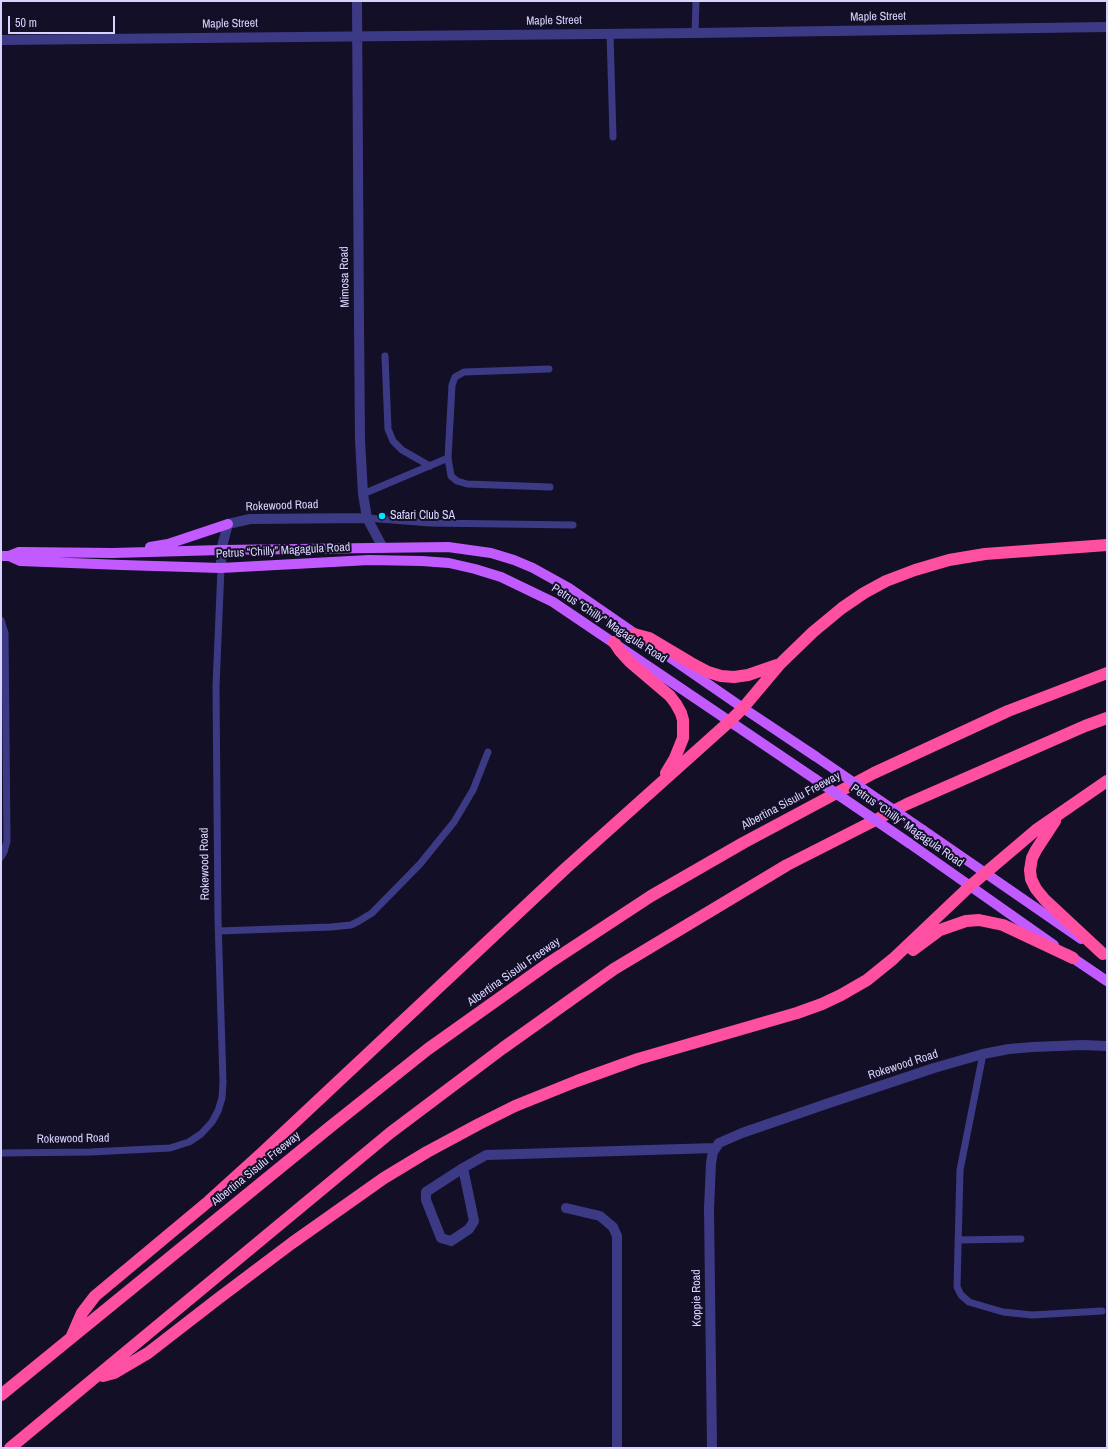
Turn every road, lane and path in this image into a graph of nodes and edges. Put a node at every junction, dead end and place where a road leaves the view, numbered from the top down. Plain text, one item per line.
1 (356, 1) edge
2 (696, 1) edge
3 (1107, 27) edge
4 (610, 33) junction
5 (695, 33) junction
6 (357, 36) junction
7 (1, 40) edge
8 (613, 137) dead end
9 (385, 356) dead end
10 (549, 369) dead end
11 (448, 458) junction
12 (430, 466) junction
13 (550, 487) dead end
14 (363, 494) junction
15 (367, 518) junction
16 (228, 524) junction
17 (573, 525) dead end
18 (1107, 545) edge
19 (383, 548) junction
20 (221, 550) junction
21 (112, 554) junction
22 (5, 556) edge
23 (221, 568) junction
24 (1, 620) edge
25 (634, 634) junction
26 (614, 642) junction
27 (780, 664) junction
28 (1107, 673) edge
29 (742, 708) junction
30 (1107, 718) edge
31 (730, 721) junction
32 (488, 752) dead end
33 (1107, 781) edge
34 (658, 786) junction
35 (1058, 814) junction
36 (1, 857) edge
37 (985, 873) junction
38 (970, 886) junction
39 (219, 931) junction
40 (1105, 956) edge
41 (1073, 958) junction
42 (893, 959) junction
43 (1107, 981) edge
44 (1107, 1046) edge
45 (983, 1054) junction
46 (715, 1148) junction
47 (1, 1153) edge
48 (463, 1168) junction
49 (566, 1208) dead end
50 (1021, 1239) dead end
51 (958, 1240) junction
52 (1102, 1311) dead end
53 (71, 1338) junction
54 (96, 1378) junction
55 (1, 1395) edge
56 (10, 1448) edge
57 (617, 1448) edge
58 (712, 1448) edge

1 - 6 street, Mimosa Road
2 - 5 lane
3 - 5 street, Maple Street
4 - 5 street, Maple Street
4 - 6 street, Maple Street
4 - 8 lane
6 - 7 street, Maple Street
6 - 14 street, Mimosa Road
9 - 12 lane
10 - 11 lane
11 - 12 lane
11 - 13 lane
12 - 14 lane
14 - 15 street, Mimosa Road
15 - 16 street, Rokewood Road
15 - 17 lane
15 - 19 street, Mimosa Road
16 - 20 street, Rokewood Road
16 - 21 main road
18 - 27 highway
19 - 20 main road, Petrus “Chilly” Magagula Road
19 - 25 main road, Petrus “Chilly” Magagula Road
20 - 21 main road, Petrus “Chilly” Magagula Road
20 - 23 street, Rokewood Road
21 - 22 main road, Petrus “Chilly” Magagula Road
22 - 23 main road, Petrus “Chilly” Magagula Road
23 - 26 main road, Petrus “Chilly” Magagula Road
23 - 39 lane, Rokewood Road
24 - 36 lane
25 - 27 highway
25 - 29 main road, Petrus “Chilly” Magagula Road
26 - 31 main road, Petrus “Chilly” Magagula Road
26 - 34 highway
27 - 29 highway
28 - 53 highway, Albertina Sisulu Freeway
29 - 31 highway
29 - 37 main road, Petrus “Chilly” Magagula Road, bridge
30 - 54 highway
31 - 34 highway
31 - 38 main road, Petrus “Chilly” Magagula Road, bridge
32 - 39 lane
33 - 35 highway
34 - 53 highway
35 - 37 highway
35 - 40 highway
37 - 38 highway
37 - 40 main road, Petrus “Chilly” Magagula Road
38 - 41 main road, Petrus “Chilly” Magagula Road
38 - 42 highway
39 - 47 lane, Rokewood Road
41 - 42 highway
41 - 43 main road, Petrus “Chilly” Magagula Road
42 - 54 highway
44 - 45 street, Rokewood Road
45 - 46 street, Rokewood Road
45 - 51 lane
46 - 48 street
46 - 58 street, Koppie Road
48 - 48 street
49 - 57 street
50 - 51 lane
51 - 52 lane
53 - 55 highway, Albertina Sisulu Freeway
54 - 56 highway

